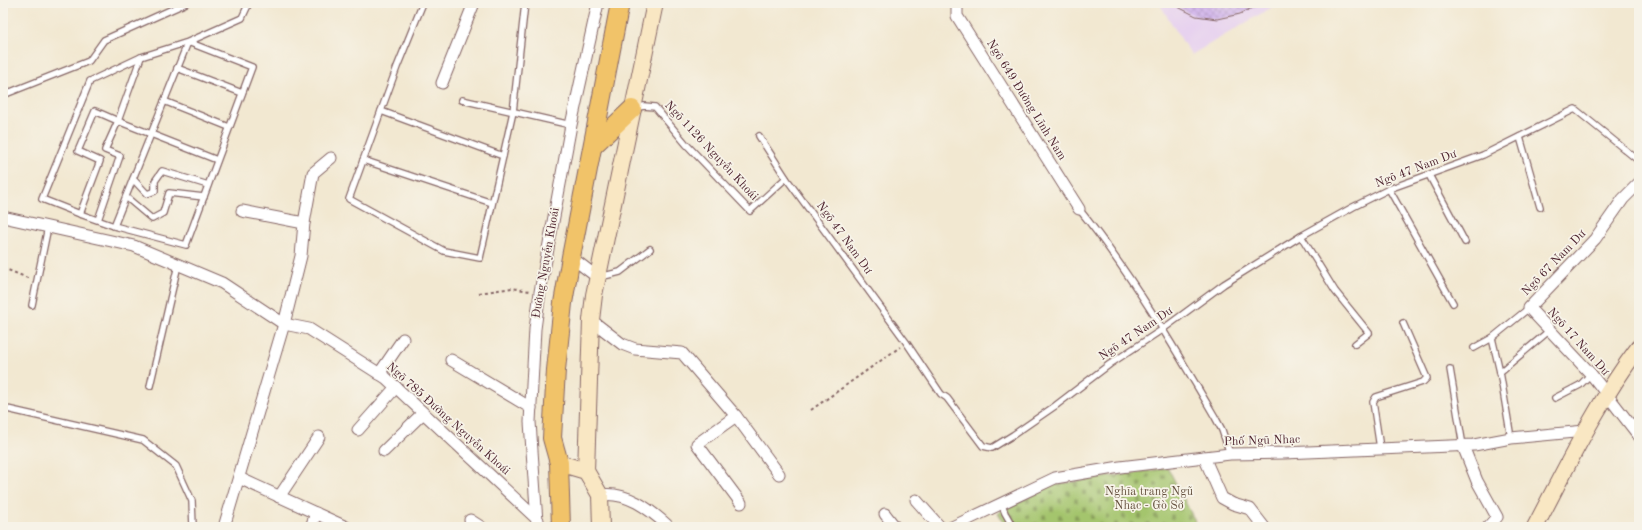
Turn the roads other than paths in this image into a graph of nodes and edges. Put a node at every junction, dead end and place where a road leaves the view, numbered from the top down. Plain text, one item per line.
1 (186, 3) edge
2 (249, 3) edge
3 (423, 3) edge
4 (474, 3) edge
5 (525, 3) edge
6 (620, 3) edge
7 (655, 3) edge
8 (957, 3) edge
9 (596, 4) edge
10 (188, 42) junction
11 (141, 57) junction
12 (177, 68) junction
13 (442, 83) dead end
14 (242, 93) junction
15 (3, 95) edge
16 (462, 100) dead end
17 (164, 101) junction
18 (632, 109) junction
19 (381, 110) junction
20 (513, 112) junction
21 (118, 121) junction
22 (572, 125) junction
23 (229, 127) junction
24 (151, 135) junction
25 (759, 136) dead end
26 (1520, 137) junction
27 (593, 146) junction
28 (503, 156) junction
29 (331, 158) dead end
30 (217, 160) junction
31 (363, 160) junction
32 (1639, 161) edge
33 (1430, 175) junction
34 (786, 178) junction
35 (133, 179) junction
36 (1639, 183) edge
37 (208, 185) junction
38 (1389, 189) junction
39 (126, 197) junction
40 (204, 197) junction
41 (492, 203) junction
42 (1540, 207) dead end
43 (1079, 209) joint
44 (242, 211) dead end
45 (80, 214) junction
46 (3, 217) edge
47 (98, 220) junction
48 (304, 223) junction
49 (114, 226) junction
50 (48, 227) junction
51 (1301, 236) junction
52 (1465, 242) dead end
53 (650, 249) dead end
54 (571, 257) junction
55 (178, 265) junction
56 (597, 278) junction
57 (1453, 303) dead end
58 (32, 305) dead end
59 (1529, 308) junction
60 (591, 320) junction
61 (1403, 323) dead end
62 (284, 324) junction
63 (1163, 329) junction
64 (1550, 330) junction
65 (1492, 338) junction
66 (403, 339) dead end
67 (1355, 344) dead end
68 (1474, 348) dead end
69 (1637, 355) edge
70 (452, 360) dead end
71 (1450, 369) dead end
72 (1500, 372) junction
73 (379, 374) junction
74 (1591, 374) junction
75 (150, 386) dead end
76 (396, 387) junction
77 (1606, 395) junction
78 (1555, 398) dead end
79 (3, 408) edge
80 (531, 408) junction
81 (423, 413) junction
82 (736, 416) junction
83 (358, 430) dead end
84 (1585, 431) junction
85 (1639, 436) edge
86 (319, 437) dead end
87 (1511, 438) junction
88 (1462, 446) junction
89 (1380, 448) junction
90 (384, 451) dead end
91 (1230, 454) junction
92 (1204, 457) junction
93 (559, 464) junction
94 (586, 471) junction
95 (779, 474) dead end
96 (239, 478) junction
97 (600, 495) junction
98 (280, 497) junction
99 (916, 500) dead end
100 (741, 503) dead end
101 (1001, 503) junction
102 (316, 513) junction
103 (885, 514) dead end
104 (470, 520) dead end
105 (537, 523) edge
106 (667, 525) dead end
107 (193, 527) edge
108 (224, 527) edge
109 (311, 527) edge
110 (346, 527) edge
111 (481, 527) edge
112 (561, 527) edge
113 (601, 527) edge
114 (896, 527) edge
115 (940, 527) edge
116 (952, 527) edge
117 (1013, 527) edge
118 (1264, 527) edge
119 (1488, 527) edge
120 (1535, 527) edge

1 - 15 lane
2 - 10 lane
3 - 19 lane
4 - 13 street
5 - 20 lane
6 - 27 main road, Đường Nguyễn Khoái
7 - 18 street
8 - 43 street, Ngõ 649 Đường Lĩnh Nam
9 - 22 street, Đường Nguyễn Khoái
10 - 11 lane
10 - 12 lane
10 - 14 lane
11 - 21 lane
11 - 45 lane
12 - 14 lane
12 - 17 lane
14 - 23 lane
16 - 20 lane
17 - 23 lane
17 - 24 lane
18 - 27 main road
18 - 34 lane, Ngõ 1126 Nguyễn Khoái
18 - 56 street
19 - 28 lane
19 - 31 lane
20 - 22 lane
20 - 28 lane
21 - 24 lane
21 - 45 lane
21 - 47 lane
22 - 80 street, Đường Nguyễn Khoái
23 - 30 lane
24 - 30 lane
24 - 35 lane
25 - 34 lane, Ngõ 47 Nam Dư
26 - 32 lane, Ngõ 47 Nam Dư
26 - 33 lane, Ngõ 47 Nam Dư
26 - 42 lane
27 - 54 main road, Đường Nguyễn Khoái
28 - 41 lane
29 - 48 street
30 - 37 lane
31 - 41 lane
31 - 41 lane
33 - 38 lane, Ngõ 47 Nam Dư
33 - 52 lane
34 - 63 lane, Ngõ 47 Nam Dư
35 - 37 lane
35 - 39 lane
36 - 59 street, Ngõ 67 Nam Dư
37 - 40 lane
38 - 51 lane, Ngõ 47 Nam Dư
38 - 57 lane
39 - 40 lane
39 - 49 lane
40 - 49 lane
43 - 63 lane
44 - 48 street
45 - 47 lane
46 - 50 street, Ngõ 785 Đường Nguyễn Khoái
47 - 49 lane
48 - 62 street
50 - 55 street, Ngõ 785 Đường Nguyễn Khoái
50 - 58 lane
51 - 63 lane, Ngõ 47 Nam Dư
51 - 67 lane
53 - 56 lane
54 - 56 street
54 - 93 main road, Đường Nguyễn Khoái
55 - 62 street, Ngõ 785 Đường Nguyễn Khoái
55 - 75 lane
56 - 60 street
59 - 64 street, Ngõ 17 Nam Dư
59 - 65 lane, Ngõ 67 Nam Dư
60 - 82 street
60 - 94 street
61 - 89 lane
62 - 73 street, Ngõ 785 Đường Nguyễn Khoái
62 - 96 street
63 - 91 lane
64 - 72 lane
64 - 74 street, Ngõ 17 Nam Dư
65 - 68 lane, Ngõ 67 Nam Dư
65 - 72 lane
66 - 73 street
69 - 77 street
70 - 80 street
71 - 88 lane
72 - 87 lane
73 - 76 street, Ngõ 785 Đường Nguyễn Khoái
74 - 77 street, Ngõ 17 Nam Dư
74 - 78 lane
76 - 81 street, Ngõ 785 Đường Nguyễn Khoái
76 - 83 street
77 - 84 street
77 - 85 street, Ngõ 17 Nam Dư
79 - 107 lane
80 - 105 street, Đường Nguyễn Khoái
81 - 90 street
81 - 105 street, Ngõ 785 Đường Nguyễn Khoái
82 - 95 street
82 - 100 street
84 - 87 street, Phố Ngũ Nhạc
84 - 120 street
86 - 98 street
87 - 88 street, Phố Ngũ Nhạc
88 - 89 street, Phố Ngũ Nhạc
88 - 119 street
89 - 91 street, Phố Ngũ Nhạc
91 - 92 street, Phố Ngũ Nhạc
92 - 101 street, Phố Ngũ Nhạc
92 - 118 street
93 - 94 street
93 - 112 main road, Đường Nguyễn Khoái
94 - 97 street
96 - 98 street
96 - 108 street
97 - 106 street
97 - 113 street
98 - 102 street
99 - 115 street
101 - 116 street, Phố Ngũ Nhạc
101 - 117 lane
102 - 109 street
102 - 110 street
103 - 114 street
104 - 111 street

